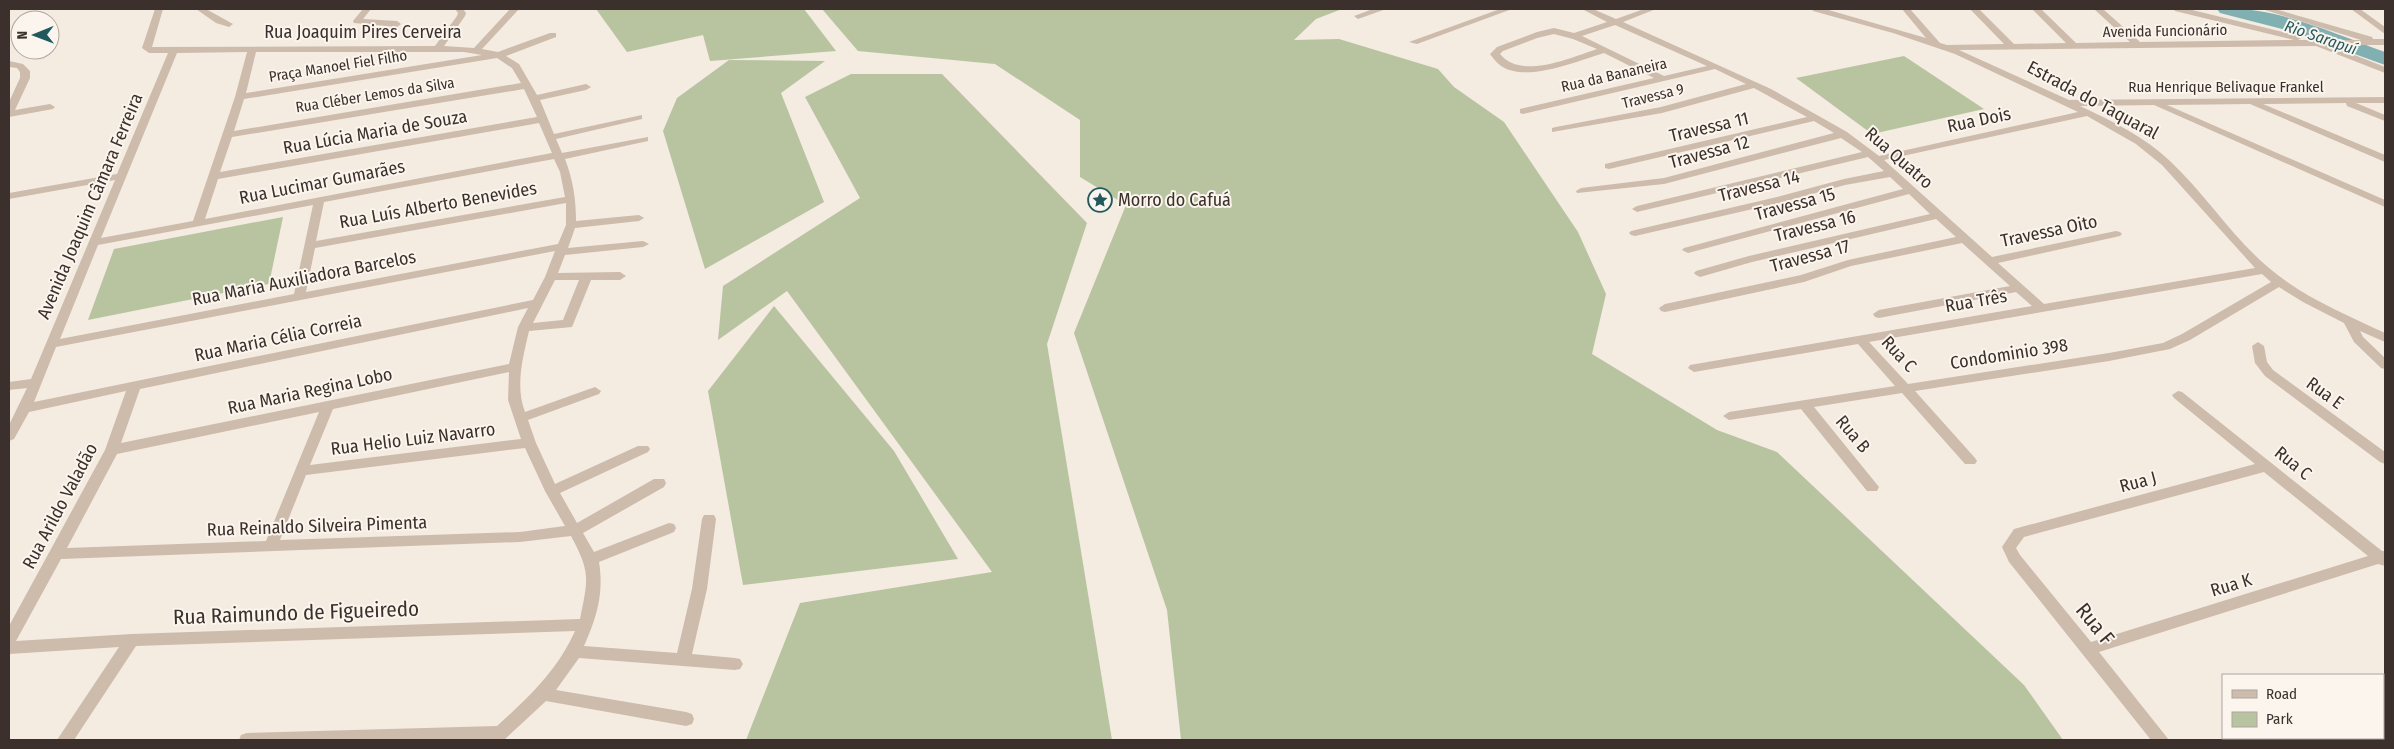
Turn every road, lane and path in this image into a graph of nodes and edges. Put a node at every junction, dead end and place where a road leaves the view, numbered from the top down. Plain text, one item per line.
1 (159, 9) edge
2 (200, 9) edge
3 (367, 9) edge
4 (459, 9) edge
5 (515, 9) edge
6 (1382, 9) edge
7 (1508, 9) edge
8 (1586, 9) edge
9 (1652, 9) edge
10 (1816, 9) edge
11 (1853, 9) edge
12 (1906, 9) edge
13 (1974, 9) edge
14 (2036, 9) edge
15 (2098, 9) edge
16 (2178, 9) edge
17 (2266, 9) edge
18 (2355, 9) edge
19 (1358, 16) dead end
20 (1616, 22) junction
21 (1864, 23) junction
22 (229, 24) dead end
23 (397, 24) dead end
24 (2385, 31) edge
25 (553, 35) dead end
26 (1574, 36) junction
27 (1414, 42) dead end
28 (2313, 43) junction
29 (2384, 43) edge
30 (2138, 44) junction
31 (2010, 45) junction
32 (2073, 45) junction
33 (1940, 46) junction
34 (438, 48) junction
35 (252, 49) junction
36 (174, 50) junction
37 (1604, 50) junction
38 (476, 51) junction
39 (500, 55) junction
40 (9, 64) edge
41 (1713, 67) junction
42 (2385, 70) edge
43 (1663, 79) junction
44 (528, 85) junction
45 (1755, 85) junction
46 (586, 86) dead end
47 (240, 97) junction
48 (534, 98) junction
49 (2385, 100) edge
50 (2344, 101) junction
51 (2250, 102) junction
52 (2068, 103) junction
53 (2154, 103) junction
54 (50, 107) dead end
55 (1523, 112) dead end
56 (9, 113) edge
57 (2088, 113) junction
58 (639, 117) dead end
59 (1815, 118) junction
60 (2385, 118) edge
61 (544, 119) junction
62 (1556, 130) dead end
63 (1843, 134) junction
64 (226, 135) junction
65 (552, 137) junction
66 (644, 139) dead end
67 (559, 156) junction
68 (1873, 156) junction
69 (2385, 159) edge
70 (1609, 166) dead end
71 (1892, 174) junction
72 (121, 176) junction
73 (212, 178) junction
74 (1911, 190) junction
75 (1581, 191) dead end
76 (9, 196) edge
77 (571, 199) junction
78 (318, 201) junction
79 (2385, 204) edge
80 (1637, 209) dead end
81 (1938, 215) junction
82 (638, 218) dead end
83 (198, 223) junction
84 (571, 225) junction
85 (1634, 233) dead end
86 (2116, 234) dead end
87 (1964, 239) junction
88 (93, 243) junction
89 (643, 244) dead end
90 (311, 245) junction
91 (562, 249) junction
92 (1688, 250) dead end
93 (1989, 261) junction
94 (2264, 270) junction
95 (1700, 273) dead end
96 (620, 276) dead end
97 (551, 277) junction
98 (586, 278) junction
99 (2279, 282) junction
100 (2019, 288) junction
101 (299, 297) junction
102 (537, 303) junction
103 (1665, 308) dead end
104 (2041, 308) junction
105 (1879, 314) dead end
106 (2348, 320) junction
107 (524, 327) junction
108 (2385, 338) edge
109 (1860, 339) junction
110 (52, 344) junction
111 (2258, 346) dead end
112 (2385, 365) edge
113 (514, 367) junction
114 (1694, 368) dead end
115 (36, 382) junction
116 (135, 385) junction
117 (9, 386) edge
118 (1904, 388) junction
119 (595, 391) dead end
120 (2178, 395) dead end
121 (328, 405) junction
122 (1804, 406) junction
123 (25, 408) junction
124 (1729, 416) dead end
125 (521, 418) junction
126 (9, 436) edge
127 (529, 443) junction
128 (643, 449) dead end
129 (112, 450) junction
130 (2385, 458) edge
131 (1970, 461) dead end
132 (2267, 466) junction
133 (301, 471) junction
134 (659, 483) dead end
135 (1872, 487) dead end
136 (552, 491) junction
137 (709, 519) dead end
138 (669, 528) dead end
139 (576, 530) junction
140 (2019, 533) joint
141 (271, 545) junction
142 (58, 554) junction
143 (2384, 558) edge
144 (591, 559) junction
145 (586, 624) junction
146 (9, 640) edge
147 (132, 640) junction
148 (9, 648) edge
149 (2087, 649) junction
150 (574, 651) junction
151 (683, 658) junction
152 (735, 664) dead end
153 (543, 694) junction
154 (686, 719) dead end
155 (497, 737) edge
156 (66, 740) edge
157 (247, 740) edge
158 (2161, 740) edge

1 - 36 street
2 - 22 street
3 - 23 street
4 - 34 street
5 - 38 street
6 - 19 street
7 - 27 street
8 - 20 street, Rua Quatro
9 - 20 street
10 - 21 street, Estrada do Taquaral
11 - 21 street
12 - 33 street
13 - 31 street
14 - 32 street
15 - 30 street
16 - 28 street
17 - 29 street
18 - 24 street
20 - 26 street
20 - 41 street, Rua Quatro
21 - 33 street, Estrada do Taquaral
25 - 39 street, Praça Manoel Fiel Filho
26 - 37 street
26 - 37 street
28 - 29 street, Avenida Funcionário
28 - 30 street, Avenida Funcionário
28 - 42 street
30 - 32 street, Avenida Funcionário
31 - 32 street, Avenida Funcionário
31 - 33 street, Avenida Funcionário
33 - 52 street, Estrada do Taquaral
34 - 35 street, Rua Joaquim Pires Cerveira
34 - 38 street, Rua Joaquim Pires Cerveira
35 - 36 street, Rua Joaquim Pires Cerveira
35 - 47 street
36 - 72 street, Avenida Joaquim Câmara Ferreira
37 - 43 street
38 - 39 street, Rua Joaquim Pires Cerveira
39 - 44 street
39 - 47 street, Praça Manoel Fiel Filho
40 - 56 street
41 - 43 street, Rua da Bananeira
41 - 45 street, Rua Quatro
43 - 55 street, Rua da Bananeira
44 - 48 street
44 - 64 street, Rua Cléber Lemos da Silva
45 - 59 street, Rua Quatro
45 - 62 street, Travessa 9
46 - 48 street
47 - 64 street
48 - 61 street
49 - 50 street, Rua Henrique Belivaque Frankel
50 - 51 street, Rua Henrique Belivaque Frankel
50 - 60 street
51 - 53 street, Rua Henrique Belivaque Frankel
51 - 69 street
52 - 53 street, Rua Henrique Belivaque Frankel
52 - 57 street, Estrada do Taquaral
53 - 79 street
54 - 56 street
57 - 68 street, Rua Dois
57 - 94 street, Estrada do Taquaral
58 - 65 street
59 - 63 street, Rua Quatro
59 - 70 street, Travessa 11
61 - 65 street
61 - 73 street, Rua Lúcia Maria de Souza
63 - 68 street, Rua Quatro
63 - 75 street, Travessa 12
64 - 73 street
65 - 67 street
66 - 67 street, Rua Lucimar Gumarães
67 - 77 street
67 - 78 street, Rua Lucimar Gumarães
68 - 71 street, Rua Quatro
68 - 80 street, Rua Dois
71 - 74 street, Rua Quatro
71 - 85 street, Travessa 14
72 - 76 street
72 - 88 street, Avenida Joaquim Câmara Ferreira
73 - 83 street
74 - 81 street, Rua Quatro
74 - 92 street, Travessa 15
77 - 84 street
77 - 90 street, Rua Luís Alberto Benevides
78 - 83 street, Rua Lucimar Gumarães
78 - 90 street
81 - 87 street, Rua Quatro
81 - 95 street, Travessa 16
82 - 84 street
83 - 88 street, Rua Lucimar Gumarães
84 - 91 street
86 - 93 street, Travessa Oito
87 - 93 street, Rua Quatro
87 - 103 street, Travessa 17
88 - 110 street, Avenida Joaquim Câmara Ferreira
89 - 91 street, Rua Maria Auxiliadora Barcelos
90 - 101 street
91 - 97 street
91 - 101 street, Rua Maria Auxiliadora Barcelos
93 - 100 street, Rua Quatro
94 - 99 street, Estrada do Taquaral
94 - 104 street, Rua Três
96 - 98 street
97 - 98 street
97 - 102 street
98 - 107 street
99 - 106 street, Estrada do Taquaral
99 - 118 street, Condominio 398
100 - 104 street, Rua Quatro
100 - 105 street
101 - 110 street, Rua Maria Auxiliadora Barcelos
102 - 107 street
102 - 116 street, Rua Maria Célia Correia
104 - 109 street, Rua Três
106 - 108 street, Estrada do Taquaral
106 - 112 street
107 - 113 street
109 - 114 street, Rua Três
109 - 118 street, Rua C
110 - 115 street, Avenida Joaquim Câmara Ferreira
111 - 130 street, Rua E
113 - 121 street, Rua Maria Regina Lobo
113 - 125 street
115 - 117 street
115 - 123 street, Avenida Joaquim Câmara Ferreira
116 - 123 street, Rua Maria Célia Correia
116 - 129 street, Rua Arildo Valadão
118 - 122 street, Condominio 398
118 - 131 street, Rua C
119 - 125 street
120 - 132 street, Rua C
121 - 129 street, Rua Maria Regina Lobo
121 - 133 street
122 - 124 street, Condominio 398
122 - 135 street, Rua B
123 - 126 street, Avenida Joaquim Câmara Ferreira
125 - 127 street
127 - 133 street, Rua Helio Luiz Navarro
127 - 136 street
128 - 136 street
129 - 142 street, Rua Arildo Valadão
132 - 140 street, Rua J
132 - 143 street, Rua C
133 - 141 street
134 - 139 street
136 - 139 street
137 - 151 street
138 - 144 street
139 - 141 street, Rua Reinaldo Silveira Pimenta
139 - 144 street
140 - 149 street, Rua F
141 - 142 street, Rua Reinaldo Silveira Pimenta
142 - 146 street, Rua Arildo Valadão
143 - 149 street, Rua K
144 - 145 street
145 - 147 street, Rua Raimundo de Figueiredo
145 - 150 street
147 - 148 street, Rua Raimundo de Figueiredo
147 - 156 street
149 - 158 street, Rua F
150 - 151 street
150 - 153 street
151 - 152 street
153 - 154 street
153 - 155 street
155 - 157 street

